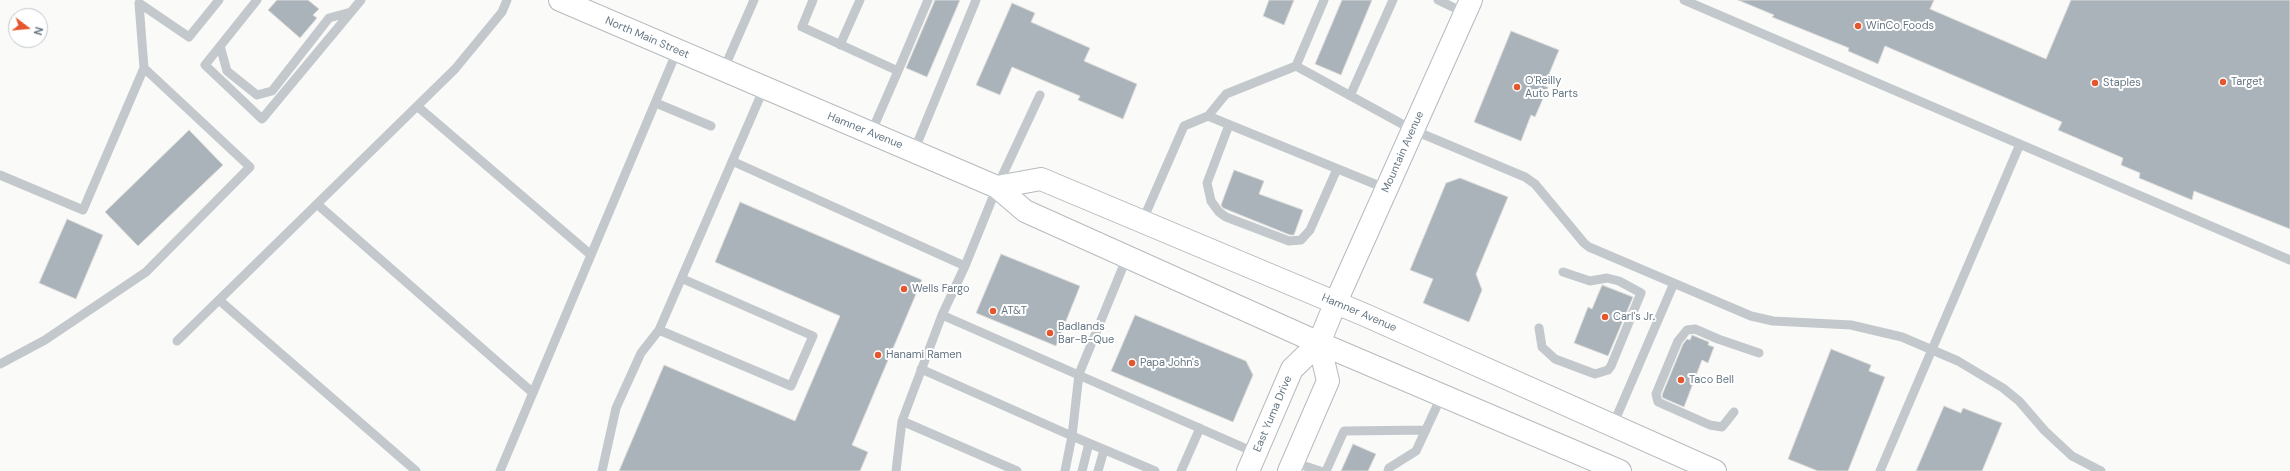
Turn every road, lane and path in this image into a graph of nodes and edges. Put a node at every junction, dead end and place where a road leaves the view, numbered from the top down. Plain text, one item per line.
1 (219, 0) edge
2 (257, 0) edge
3 (361, 0) edge
4 (507, 0) edge
5 (560, 0) edge
6 (754, 0) edge
7 (813, 0) edge
8 (860, 0) edge
9 (928, 0) edge
10 (976, 0) edge
11 (1324, 0) edge
12 (1393, 0) edge
13 (1438, 0) edge
14 (1684, 0) edge
15 (137, 1) edge
16 (1468, 7) edge
17 (351, 12) junction
18 (840, 44) junction
19 (220, 46) junction
20 (677, 51) junction
21 (1296, 66) junction
22 (144, 68) junction
23 (898, 71) junction
24 (729, 73) junction
25 (764, 88) junction
26 (1040, 95) dead end
27 (1350, 96) junction
28 (656, 103) junction
29 (417, 106) junction
30 (1208, 116) junction
31 (1229, 125) junction
32 (711, 126) dead end
33 (1413, 130) junction
34 (871, 133) junction
35 (2020, 144) junction
36 (914, 151) junction
37 (732, 161) junction
38 (1337, 168) junction
39 (0, 175) edge
40 (997, 187) junction
41 (1387, 189) junction
42 (317, 204) junction
43 (1142, 222) junction
44 (592, 255) junction
45 (1127, 257) junction
46 (2290, 260) edge
47 (964, 266) junction
48 (1563, 272) dead end
49 (683, 279) junction
50 (1674, 283) junction
51 (219, 300) junction
52 (1335, 304) junction
53 (942, 315) junction
54 (1539, 328) dead end
55 (659, 330) junction
56 (178, 341) dead end
57 (1319, 343) junction
58 (1931, 350) junction
59 (1759, 353) dead end
60 (0, 364) edge
61 (921, 369) junction
62 (1079, 374) junction
63 (532, 393) junction
64 (1442, 395) junction
65 (1734, 412) dead end
66 (902, 421) junction
67 (1612, 426) junction
68 (1200, 428) junction
69 (1426, 430) junction
70 (1072, 436) junction
71 (1089, 443) junction
72 (1104, 450) junction
73 (1252, 462) edge
74 (1291, 466) edge
75 (1594, 466) edge
76 (416, 471) edge
77 (500, 471) edge
78 (602, 471) edge
79 (896, 471) edge
80 (1017, 471) edge
81 (1065, 471) edge
82 (1082, 471) edge
83 (1098, 471) edge
84 (1155, 471) edge
85 (1181, 471) edge
86 (1320, 471) edge
87 (1326, 471) edge
88 (1388, 471) edge
89 (1620, 471) edge
90 (1715, 471) edge
91 (1880, 471) edge
92 (2102, 471) edge

1 - 15 lane
2 - 19 lane
3 - 17 lane
4 - 29 lane
5 - 20 main road, North Main Street
6 - 24 lane
7 - 18 lane
8 - 18 lane
9 - 23 lane
10 - 36 lane
11 - 21 lane
12 - 27 lane
13 - 16 lane
14 - 35 lane
15 - 22 lane
16 - 33 main road, Mountain Avenue
17 - 19 lane
17 - 19 lane
18 - 23 lane
20 - 24 main road, North Main Street
20 - 28 lane
21 - 27 lane
21 - 30 lane
22 - 39 lane
22 - 60 lane
23 - 34 lane
24 - 25 main road, Hamner Avenue
25 - 34 main road, Hamner Avenue
25 - 37 lane
26 - 40 lane
27 - 33 lane
28 - 32 lane
28 - 44 lane
29 - 42 lane
29 - 44 lane
30 - 31 lane
30 - 43 lane
31 - 38 lane
31 - 38 lane
33 - 41 main road, Mountain Avenue
33 - 50 lane
34 - 36 main road, Hamner Avenue
35 - 46 lane
35 - 58 lane
36 - 40 main road, Hamner Avenue
37 - 47 lane
37 - 49 lane
38 - 41 lane
40 - 43 main road, Hamner Avenue
40 - 45 main road, Hamner Avenue
40 - 47 lane
41 - 52 main road, Mountain Avenue
42 - 51 lane
42 - 63 lane
43 - 52 main road, Hamner Avenue
44 - 63 lane
45 - 57 main road, Hamner Avenue
45 - 62 lane
47 - 53 lane
48 - 54 lane
49 - 55 lane
49 - 55 lane
50 - 58 lane
50 - 67 lane
51 - 56 lane
51 - 76 lane
52 - 57 main road, Mountain Avenue
52 - 67 main road, Hamner Avenue
53 - 61 lane
53 - 62 lane
55 - 78 lane
57 - 64 main road, Hamner Avenue
57 - 73 main road, East Yuma Drive
57 - 74 main road
58 - 91 lane
58 - 92 lane
59 - 65 lane
61 - 66 lane
61 - 70 lane
62 - 68 lane
62 - 70 lane
63 - 77 lane
64 - 69 lane
64 - 75 main road, Hamner Avenue
66 - 79 lane
66 - 80 lane
67 - 90 main road, Hamner Avenue
68 - 73 lane
68 - 85 lane
69 - 87 lane
69 - 88 lane
70 - 71 lane
70 - 81 lane
71 - 72 lane
71 - 82 lane
72 - 83 lane
72 - 84 lane
74 - 86 lane
75 - 89 main road, Hamner Avenue

